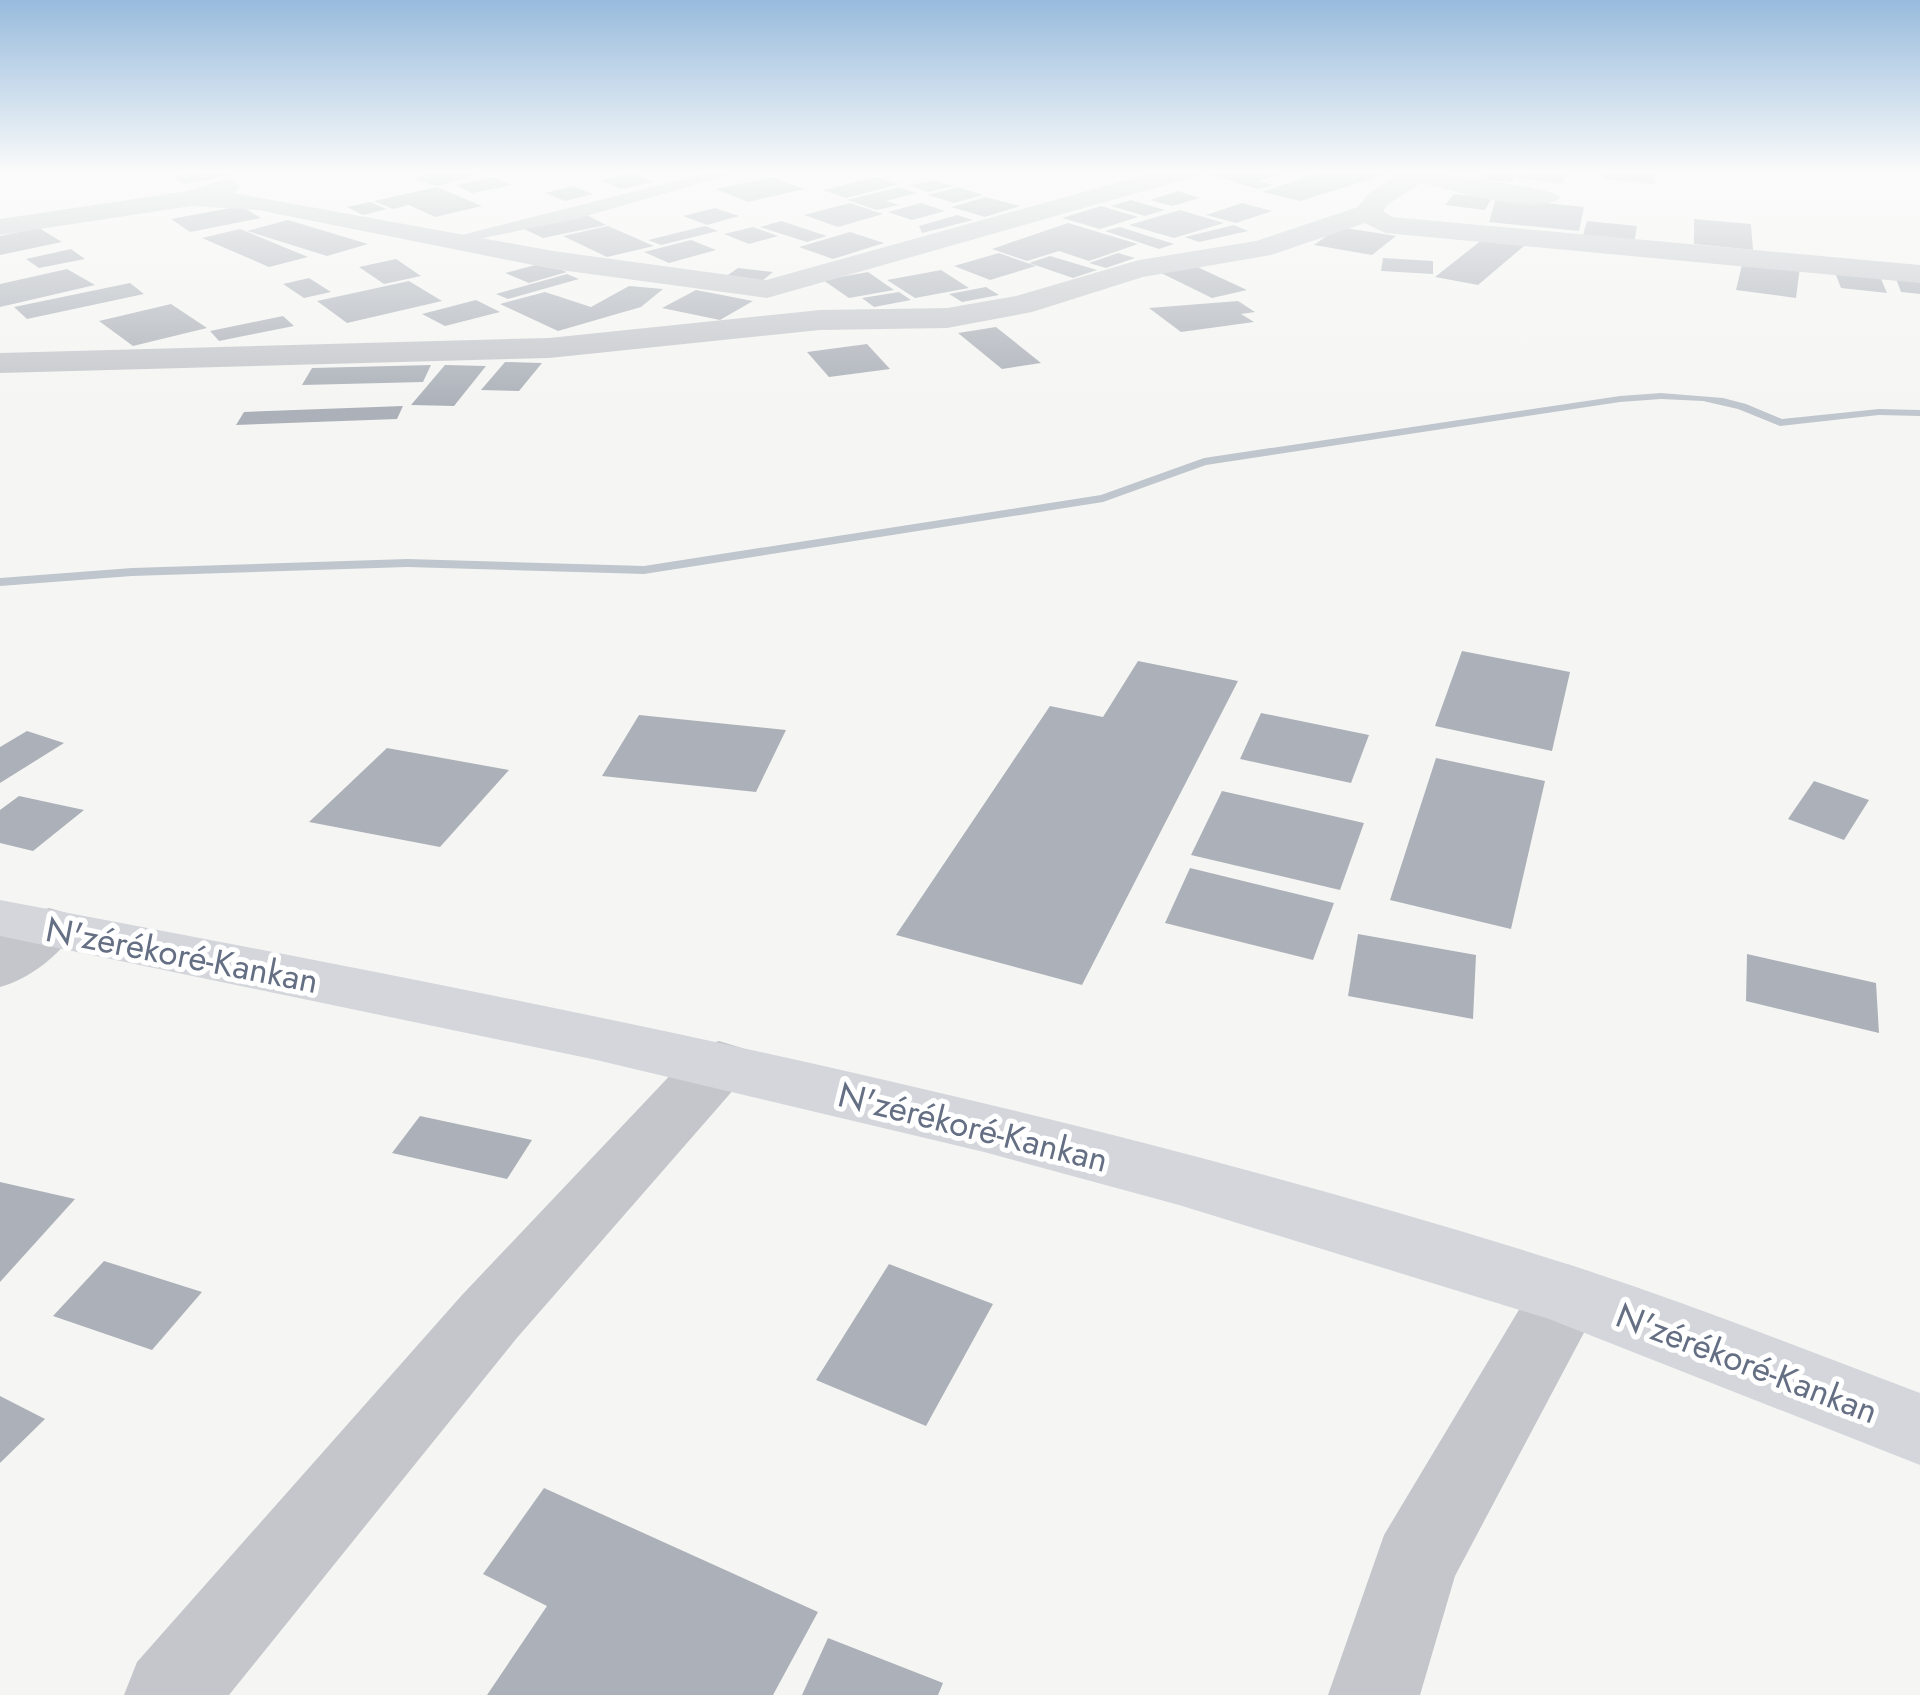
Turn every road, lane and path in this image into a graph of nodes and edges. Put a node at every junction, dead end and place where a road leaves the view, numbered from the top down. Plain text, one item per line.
1 (507, 250) edge
2 (906, 250) edge
3 (1254, 250) edge
4 (1659, 250) edge
5 (1920, 274) edge
6 (0, 363) edge
7 (16, 938) edge
8 (719, 1064) junction
9 (1566, 1295) junction
10 (1920, 1429) edge
11 (170, 1695) edge
12 (1374, 1695) edge

1 - 2 street
3 - 6 street
4 - 5 street
7 - 8 highway, N'zérékoré-Kankan
8 - 9 highway, N'zérékoré-Kankan
8 - 11 street
9 - 10 highway, N'zérékoré-Kankan
9 - 12 street

